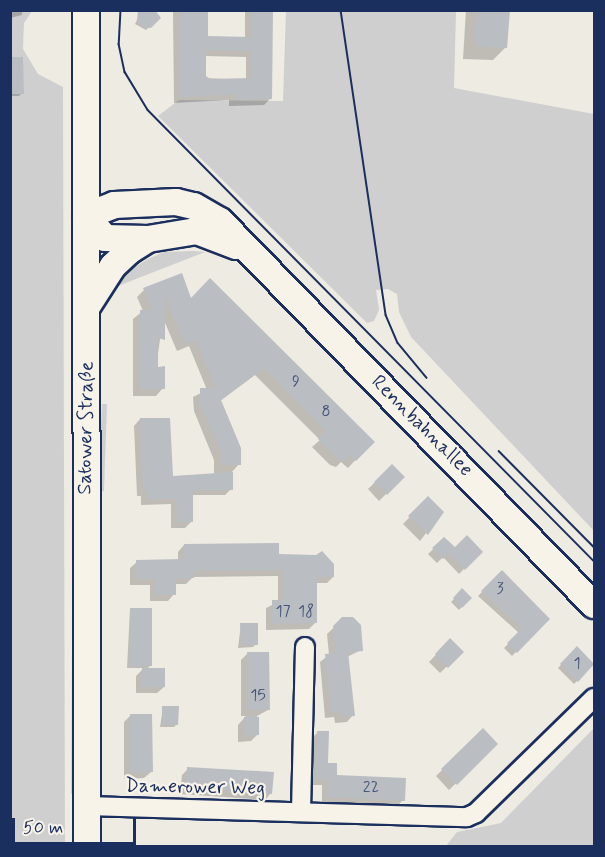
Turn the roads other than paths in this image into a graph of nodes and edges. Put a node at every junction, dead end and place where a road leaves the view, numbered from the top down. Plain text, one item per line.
1 (86, 10) edge
2 (86, 216) junction
3 (148, 239) junction
4 (246, 251) junction
5 (88, 305) junction
6 (594, 605) edge
7 (305, 647) dead end
8 (594, 698) edge
9 (87, 806) junction
10 (301, 812) junction
11 (87, 846) edge

1 - 2 main road, Satower Straße
2 - 3 main road, Rennbahnallee
2 - 4 main road, Rennbahnallee
2 - 5 main road, Satower Straße
3 - 4 main road, Rennbahnallee
3 - 5 main road, Rennbahnallee
4 - 6 main road, Rennbahnallee
5 - 9 main road, Satower Straße
7 - 10 street
8 - 10 street, Damerower Weg
9 - 10 street, Damerower Weg
9 - 11 main road, Satower Straße

